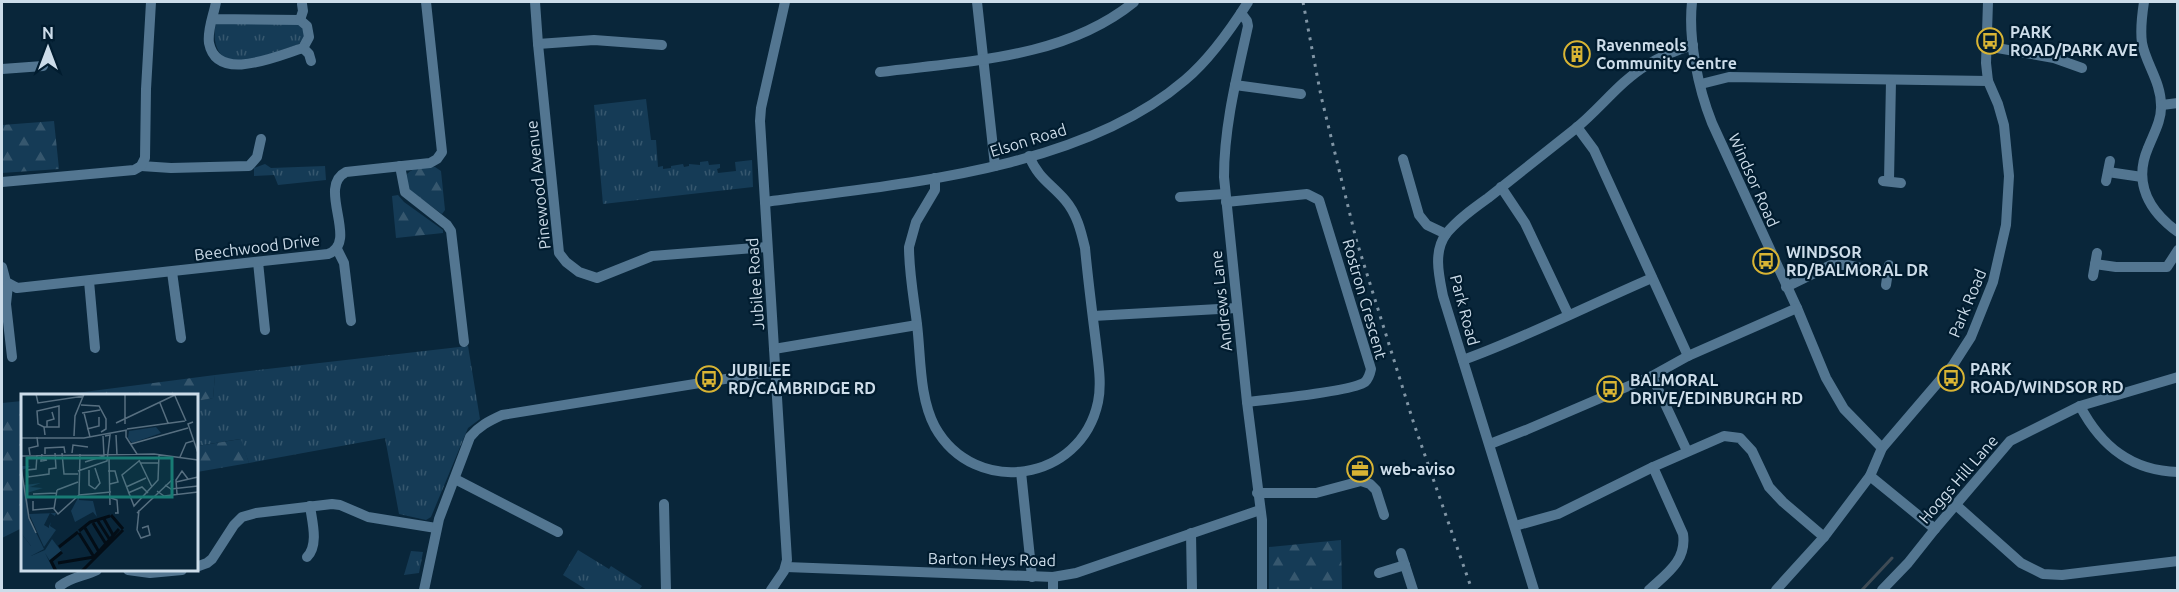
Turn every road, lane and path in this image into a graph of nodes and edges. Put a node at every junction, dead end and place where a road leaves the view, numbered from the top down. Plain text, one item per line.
1 (151, 2) edge
2 (216, 2) edge
3 (426, 2) edge
4 (536, 2) edge
5 (785, 2) edge
6 (977, 2) edge
7 (1134, 2) edge
8 (1248, 2) edge
9 (1692, 2) edge
10 (1988, 2) edge
11 (2144, 2) edge
12 (302, 4) dead end
13 (1241, 13) junction
14 (213, 19) junction
15 (300, 20) junction
16 (538, 44) junction
17 (662, 45) dead end
18 (1693, 45) junction
19 (1986, 46) junction
20 (303, 48) junction
21 (983, 59) junction
22 (311, 61) dead end
23 (43, 66) dead end
24 (2082, 68) dead end
25 (2, 69) edge
26 (880, 72) dead end
27 (1891, 81) junction
28 (1988, 81) junction
29 (1701, 84) junction
30 (1235, 85) junction
31 (1301, 94) dead end
32 (2178, 103) edge
33 (2162, 105) junction
34 (1577, 127) junction
35 (261, 139) dead end
36 (1029, 156) junction
37 (1403, 159) dead end
38 (141, 166) junction
39 (400, 166) junction
40 (995, 166) junction
41 (2108, 171) dead end
42 (2142, 177) junction
43 (935, 178) junction
44 (2, 182) edge
45 (1901, 183) dead end
46 (1501, 187) junction
47 (1180, 197) dead end
48 (1226, 198) junction
49 (765, 202) junction
50 (2178, 232) edge
51 (1446, 234) junction
52 (767, 247) junction
53 (337, 249) junction
54 (2178, 250) edge
55 (258, 262) junction
56 (2, 267) edge
57 (172, 272) junction
58 (1888, 275) dead end
59 (2093, 276) dead end
60 (1652, 278) junction
61 (89, 281) junction
62 (8, 285) junction
63 (1786, 287) junction
64 (1237, 308) junction
65 (1797, 308) junction
66 (1568, 314) junction
67 (1093, 315) junction
68 (351, 321) dead end
69 (917, 325) junction
70 (265, 330) dead end
71 (181, 338) dead end
72 (464, 342) dead end
73 (95, 348) dead end
74 (774, 349) junction
75 (1688, 356) junction
76 (12, 357) dead end
77 (1463, 360) junction
78 (775, 371) junction
79 (1652, 376) junction
80 (2178, 377) edge
81 (1247, 402) junction
82 (2080, 406) junction
83 (1490, 444) junction
84 (1882, 448) junction
85 (1687, 451) junction
86 (1653, 467) junction
87 (1021, 472) junction
88 (2178, 472) edge
89 (1870, 476) junction
90 (456, 478) junction
91 (1257, 493) junction
92 (664, 504) dead end
93 (1956, 505) junction
94 (310, 506) junction
95 (1260, 510) junction
96 (1384, 515) dead end
97 (1515, 526) junction
98 (436, 528) junction
99 (1935, 529) junction
100 (558, 532) dead end
101 (1191, 533) junction
102 (1824, 537) junction
103 (1401, 553) dead end
104 (307, 557) dead end
105 (2178, 561) edge
106 (1405, 565) junction
107 (198, 567) edge
108 (786, 567) junction
109 (95, 571) edge
110 (135, 571) edge
111 (171, 571) edge
112 (1379, 573) dead end
113 (1032, 576) junction
114 (1053, 577) junction
115 (60, 586) dead end
116 (424, 591) edge
117 (666, 591) edge
118 (771, 591) edge
119 (1053, 591) edge
120 (1192, 591) edge
121 (1262, 591) edge
122 (1413, 591) edge
123 (1534, 591) edge
124 (1648, 591) edge
125 (1776, 591) edge
126 (1882, 591) edge

1 - 38 street
2 - 14 street
3 - 39 street, Beechwood Drive
4 - 16 street, Pinewood Avenue
5 - 49 street, Jubilee Road
6 - 21 street
7 - 21 street
8 - 13 street, Elson Road
9 - 18 street, Windsor Road
10 - 19 street, Park Road
11 - 33 street
12 - 15 street
13 - 30 street, Andrews Lane
13 - 36 street, Elson Road
14 - 15 street
14 - 20 street
15 - 20 street
16 - 17 street
16 - 52 street, Pinewood Avenue
18 - 29 street, Windsor Road
18 - 34 street
19 - 24 street
19 - 28 street, Park Road
20 - 22 street
21 - 26 street
21 - 40 street
23 - 25 street
27 - 28 street
27 - 29 street
27 - 45 street
28 - 84 street, Park Road
29 - 63 street, Windsor Road
30 - 31 street
30 - 48 street, Andrews Lane
32 - 33 street
33 - 42 street
34 - 46 street
34 - 60 street
35 - 38 street
36 - 40 street, Elson Road
36 - 67 street
37 - 51 street
38 - 44 street
39 - 53 street, Beechwood Drive
39 - 72 street
40 - 43 street, Elson Road
41 - 42 street
42 - 50 street
43 - 49 street, Elson Road
43 - 69 street
46 - 51 street
46 - 66 street
47 - 48 street
48 - 64 street, Andrews Lane
48 - 81 street, Rostron Crescent
49 - 52 street, Jubilee Road
51 - 77 street, Park Road
52 - 74 street, Jubilee Road
53 - 55 street, Beechwood Drive
53 - 68 street
54 - 59 street
55 - 57 street, Beechwood Drive
55 - 70 street
56 - 62 street
57 - 61 street, Beechwood Drive
57 - 71 street
58 - 63 street
60 - 66 street
60 - 75 street
61 - 62 street, Beechwood Drive
61 - 73 street
62 - 76 street
63 - 65 street, Windsor Road
64 - 67 street
64 - 81 street, Andrews Lane
65 - 75 street
65 - 84 street, Windsor Road
66 - 77 street
67 - 87 street
69 - 74 street
69 - 87 street
74 - 78 street, Jubilee Road
75 - 79 street
77 - 83 street, Park Road
78 - 90 street
78 - 108 street, Jubilee Road
79 - 83 street
79 - 85 street
80 - 82 street, Hoggs Hill Lane
81 - 91 street, Andrews Lane
82 - 88 street
82 - 93 street, Hoggs Hill Lane
83 - 97 street, Park Road
84 - 89 street, Park Road
85 - 86 street
85 - 102 street
86 - 97 street
86 - 124 street
87 - 113 street
89 - 99 street
89 - 102 street, Park Road
90 - 98 street
90 - 100 street
91 - 95 street, Andrews Lane
91 - 96 street
92 - 117 street
93 - 99 street, Hoggs Hill Lane
93 - 105 street
94 - 98 street
94 - 104 street
94 - 107 street
95 - 101 street, Barton Heys Road
95 - 121 street, Andrews Lane
97 - 123 street, Park Road
98 - 116 street
99 - 126 street, Hoggs Hill Lane
101 - 114 street, Barton Heys Road
101 - 120 street
102 - 125 street, Park Road
103 - 106 street
106 - 112 street
106 - 122 street
108 - 113 street, Barton Heys Road
108 - 118 street
109 - 115 street
110 - 111 street
113 - 114 street, Barton Heys Road
114 - 119 street

